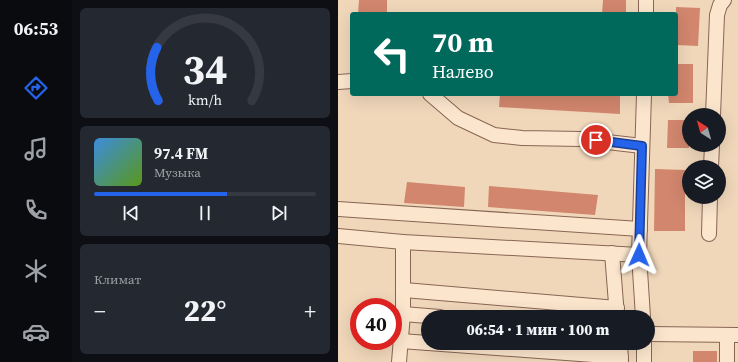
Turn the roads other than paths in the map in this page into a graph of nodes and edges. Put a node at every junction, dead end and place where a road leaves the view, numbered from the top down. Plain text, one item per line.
1 (646, 0) edge
2 (724, 0) edge
3 (646, 12) edge
4 (350, 81) edge
5 (338, 82) edge
6 (432, 96) edge
7 (644, 96) edge
8 (713, 108) edge
9 (642, 146) junction
10 (710, 204) edge
11 (338, 209) edge
12 (640, 229) junction
13 (709, 234) dead end
14 (338, 236) edge
15 (403, 242) junction
16 (612, 253) junction
17 (639, 255) junction
18 (404, 290) junction
19 (598, 310) edge
20 (617, 310) edge
21 (643, 310) edge
22 (403, 314) junction
23 (421, 315) edge
24 (402, 328) edge
25 (655, 334) edge
26 (733, 335) edge
27 (402, 341) edge
28 (421, 342) edge
29 (400, 350) edge
30 (507, 350) edge
31 (620, 350) edge
32 (644, 350) edge
33 (621, 360) edge
34 (399, 362) edge
35 (644, 362) edge
36 (726, 362) edge

1 - 3 street
2 - 8 street
4 - 5 street
6 - 9 street
7 - 9 street
9 - 12 street
10 - 13 street
11 - 12 street
12 - 17 street
14 - 15 street
15 - 16 street
15 - 18 street
16 - 17 street
16 - 20 street
17 - 21 street
18 - 19 street
18 - 22 street
22 - 23 street
22 - 24 street
25 - 26 street
26 - 36 street
27 - 28 street
29 - 34 street
30 - 33 street
31 - 33 street
32 - 35 street

